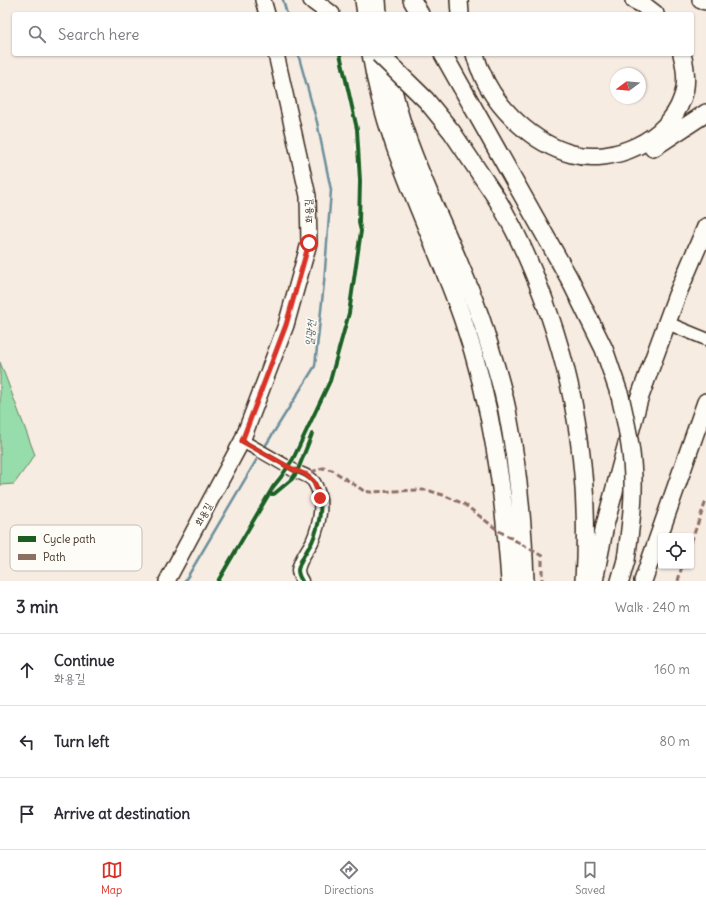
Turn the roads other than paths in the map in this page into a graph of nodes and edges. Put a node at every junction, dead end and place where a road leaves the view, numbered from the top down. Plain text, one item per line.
1 (263, 0) edge
2 (312, 0) edge
3 (364, 0) edge
4 (377, 0) edge
5 (412, 0) edge
6 (459, 0) edge
7 (468, 0) edge
8 (634, 0) edge
9 (701, 0) edge
10 (706, 1) edge
11 (266, 12) edge
12 (328, 12) edge
13 (366, 12) edge
14 (378, 12) edge
15 (419, 12) edge
16 (460, 12) edge
17 (468, 12) edge
18 (652, 12) edge
19 (276, 56) edge
20 (371, 56) edge
21 (381, 56) edge
22 (385, 56) edge
23 (444, 56) edge
24 (467, 56) edge
25 (476, 56) edge
26 (682, 56) edge
27 (706, 113) edge
28 (706, 227) edge
29 (667, 323) junction
30 (706, 338) edge
31 (706, 402) edge
32 (246, 443) junction
33 (167, 581) edge
34 (302, 581) edge
35 (510, 581) edge
36 (525, 581) edge
37 (584, 581) edge
38 (594, 581) edge
39 (620, 581) edge
40 (643, 581) edge

1 - 11 main road
2 - 12 highway
3 - 13 highway
4 - 14 highway
5 - 15 highway
6 - 16 highway
7 - 17 highway
8 - 18 highway
9 - 10 highway
19 - 32 main road, 화용길
20 - 35 highway
21 - 37 highway, bridge
22 - 36 highway
23 - 39 highway, bridge
24 - 27 highway
25 - 26 highway
28 - 29 highway
29 - 30 street
29 - 38 highway
31 - 40 highway
32 - 33 main road, 화용길
32 - 34 street

